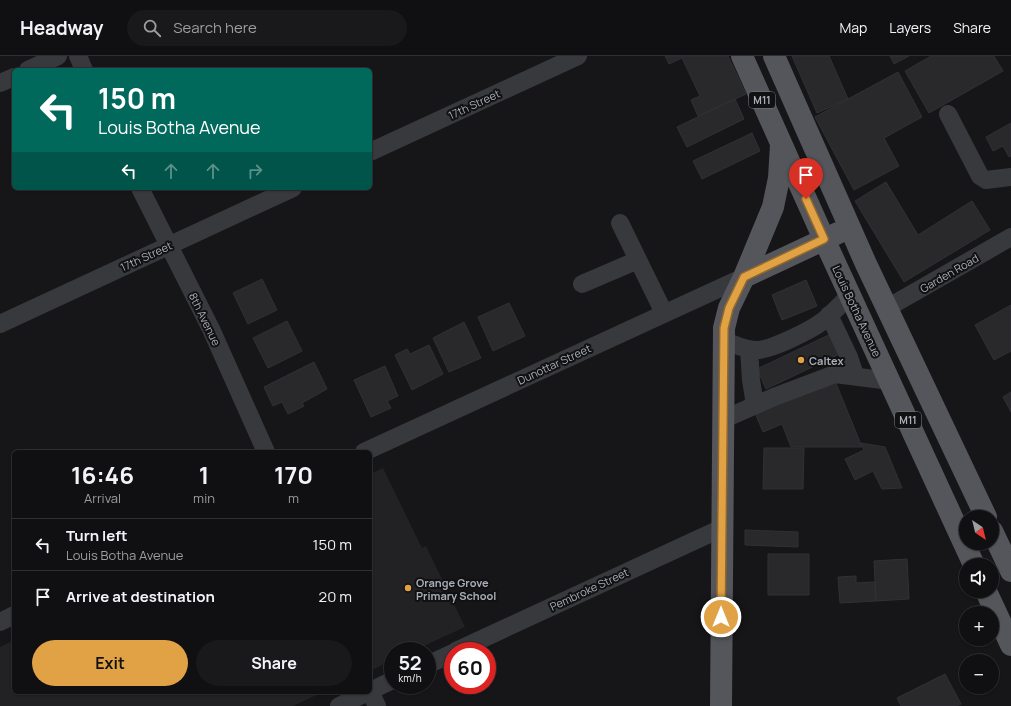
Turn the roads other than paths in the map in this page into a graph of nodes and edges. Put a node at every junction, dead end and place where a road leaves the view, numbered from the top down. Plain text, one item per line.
1 (58, 56) edge
2 (78, 56) edge
3 (578, 56) edge
4 (742, 56) edge
5 (774, 56) edge
6 (32, 68) edge
7 (83, 68) edge
8 (12, 77) edge
9 (0, 83) edge
10 (948, 114) dead end
11 (781, 145) junction
12 (372, 151) edge
13 (1011, 177) edge
14 (141, 190) edge
15 (289, 190) edge
16 (620, 223) dead end
17 (850, 227) junction
18 (1011, 237) edge
19 (824, 239) junction
20 (168, 246) junction
21 (638, 260) junction
22 (744, 277) junction
23 (582, 284) dead end
24 (850, 295) junction
25 (887, 308) junction
26 (664, 313) junction
27 (829, 315) junction
28 (0, 324) edge
29 (722, 339) junction
30 (748, 349) junction
31 (855, 376) junction
32 (890, 381) junction
33 (756, 405) junction
34 (722, 420) junction
35 (265, 450) edge
36 (368, 450) edge
37 (983, 510) edge
38 (722, 528) junction
39 (999, 546) edge
40 (971, 558) edge
41 (1011, 571) edge
42 (989, 598) edge
43 (12, 616) edge
44 (0, 622) edge
45 (475, 642) edge
46 (1011, 645) edge
47 (384, 684) edge
48 (372, 690) edge
49 (364, 694) edge
50 (371, 694) edge
51 (339, 706) edge
52 (377, 706) edge
53 (721, 706) edge

1 - 6 street
2 - 7 street
3 - 12 street, 17th Street
4 - 11 main road, Louis Botha Avenue / M11
5 - 17 main road, M11
8 - 9 street
10 - 13 street
11 - 19 main road, Louis Botha Avenue / M11
11 - 22 main road
14 - 20 street, 8th Avenue
15 - 20 street, 17th Street
16 - 21 street
17 - 19 main road
17 - 25 main road, M11
18 - 25 street, Garden Road
19 - 22 main road
19 - 24 main road, Louis Botha Avenue / M11
20 - 28 street, 17th Street
20 - 35 street, 8th Avenue
21 - 23 street
21 - 26 street
22 - 26 street, Dunottar Street
22 - 29 main road
24 - 27 street
24 - 32 main road, Louis Botha Avenue / M11
25 - 37 main road, M11
26 - 36 street, Dunottar Street
27 - 30 street
27 - 31 street
29 - 30 street
29 - 34 main road
30 - 33 street
31 - 32 street
31 - 33 street
32 - 40 main road, Louis Botha Avenue / M11
33 - 34 street
34 - 38 main road
38 - 45 street, Pembroke Street
38 - 53 main road
39 - 41 main road
42 - 46 main road
43 - 44 street
47 - 48 street
49 - 51 street
50 - 52 street

